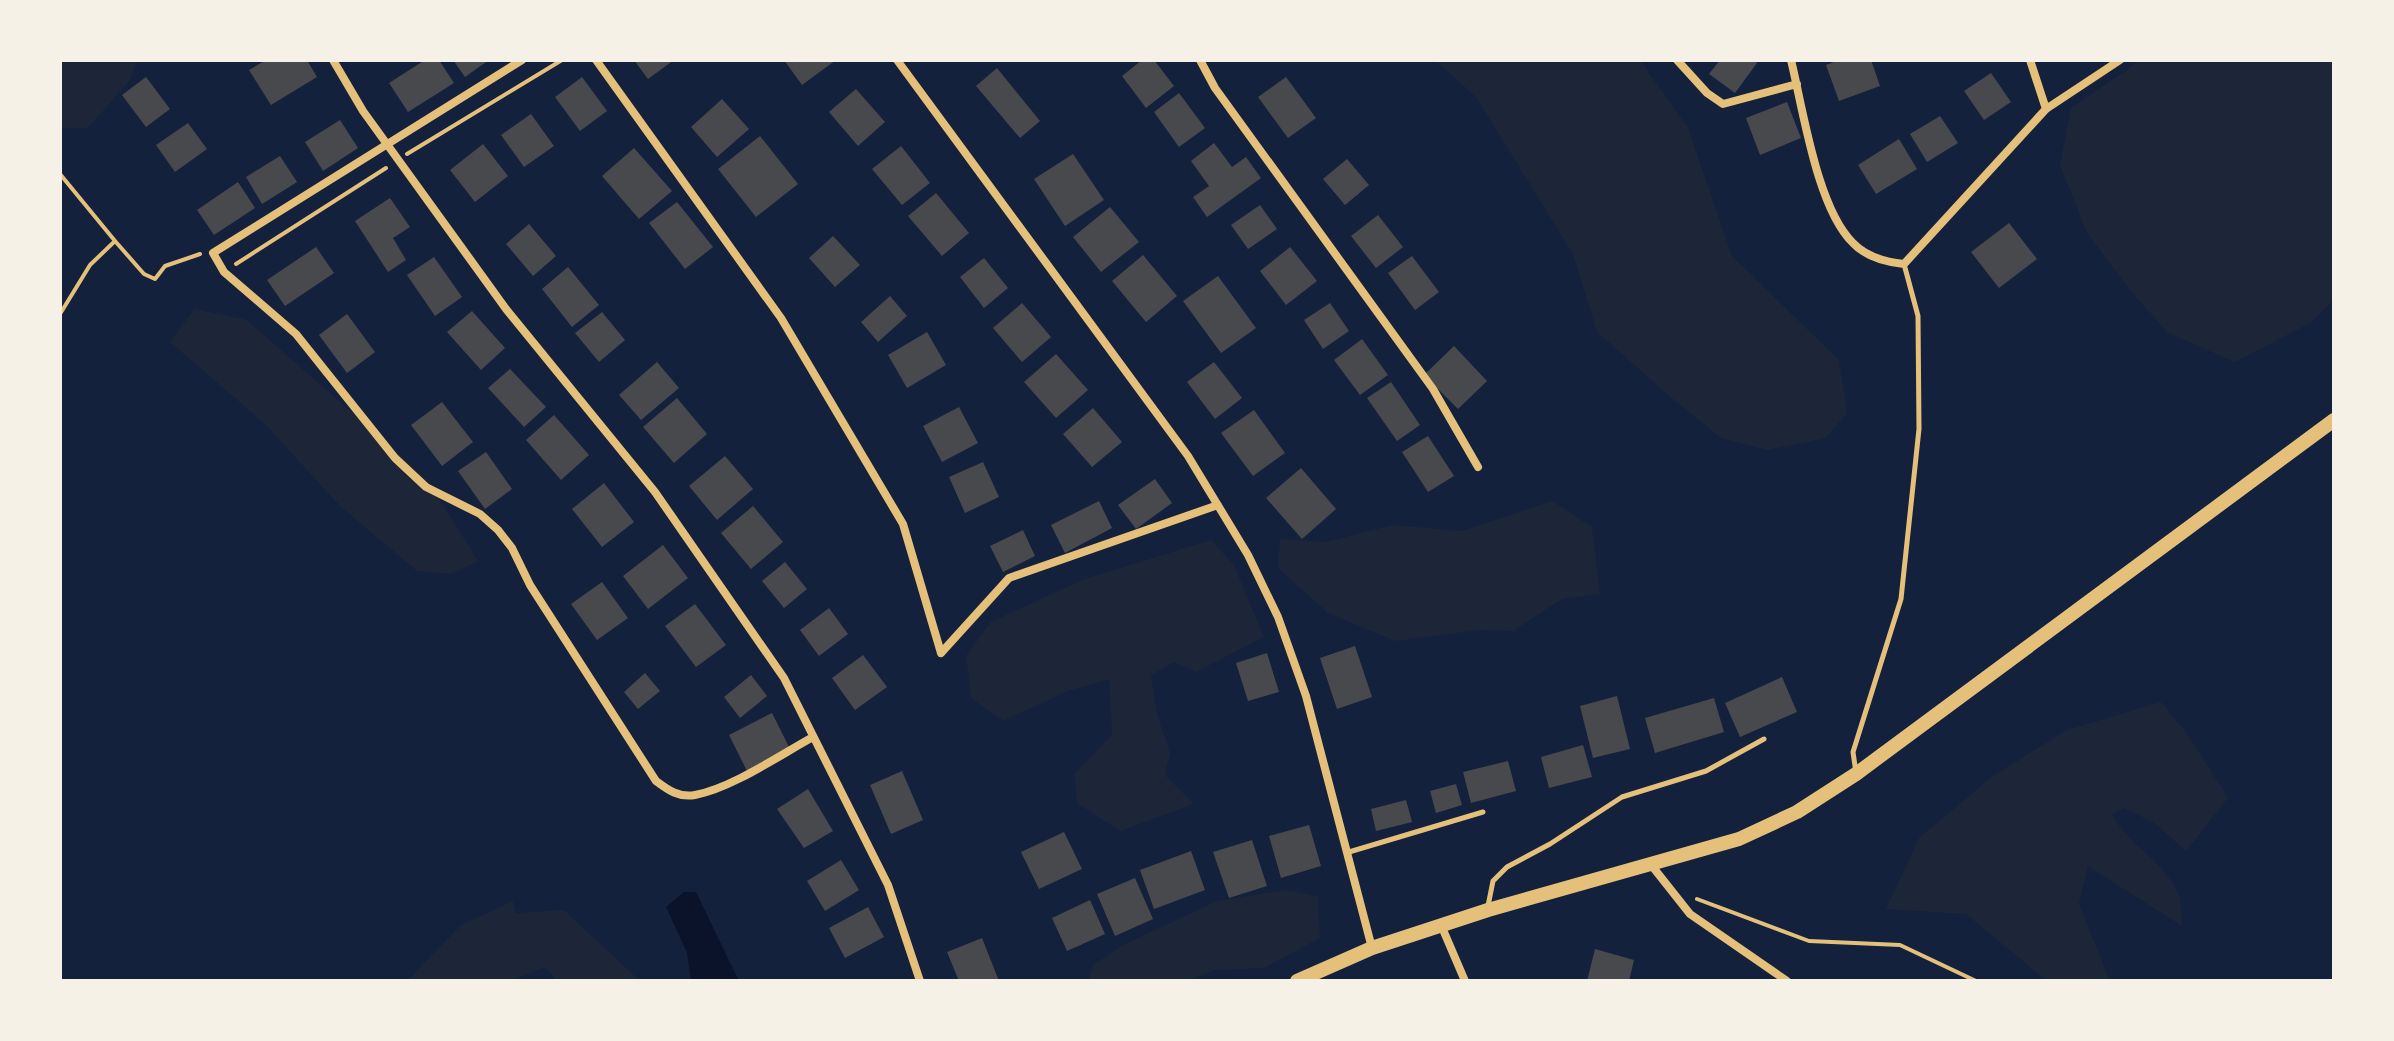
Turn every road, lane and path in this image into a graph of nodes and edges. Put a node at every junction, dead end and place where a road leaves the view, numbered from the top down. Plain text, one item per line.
1 (333, 60) edge
2 (522, 60) edge
3 (596, 60) edge
4 (897, 60) edge
5 (1200, 60) edge
6 (1677, 60) edge
7 (1791, 60) edge
8 (2030, 60) edge
9 (2120, 60) edge
10 (1797, 84) junction
11 (2046, 109) junction
12 (387, 144) junction
13 (60, 174) edge
14 (115, 241) junction
15 (213, 253) junction
16 (1904, 264) junction
17 (60, 314) edge
18 (2334, 420) edge
19 (1478, 467) dead end
20 (1218, 505) junction
21 (813, 737) junction
22 (1764, 739) dead end
23 (1856, 774) junction
24 (1483, 812) dead end
25 (1349, 852) junction
26 (1652, 866) junction
27 (1672, 891) junction
28 (1488, 910) junction
29 (1441, 925) junction
30 (1372, 948) junction
31 (920, 981) edge
32 (1297, 981) edge
33 (1465, 981) edge
34 (1787, 981) edge
35 (1976, 981) edge

1 - 12 street
2 - 12 street
3 - 20 street
4 - 20 street
5 - 19 street
6 - 10 street
7 - 10 street
8 - 11 street
9 - 11 street
10 - 16 street
11 - 16 street
12 - 15 street
12 - 21 street
13 - 14 path
14 - 15 path
14 - 17 path
15 - 21 street
16 - 23 lane
18 - 23 main road
20 - 25 street
21 - 31 street
22 - 28 lane
23 - 26 main road
24 - 25 lane
25 - 30 street
26 - 27 street
26 - 28 main road
27 - 34 street
27 - 35 path
28 - 29 main road
29 - 30 main road
29 - 33 street
30 - 32 main road

